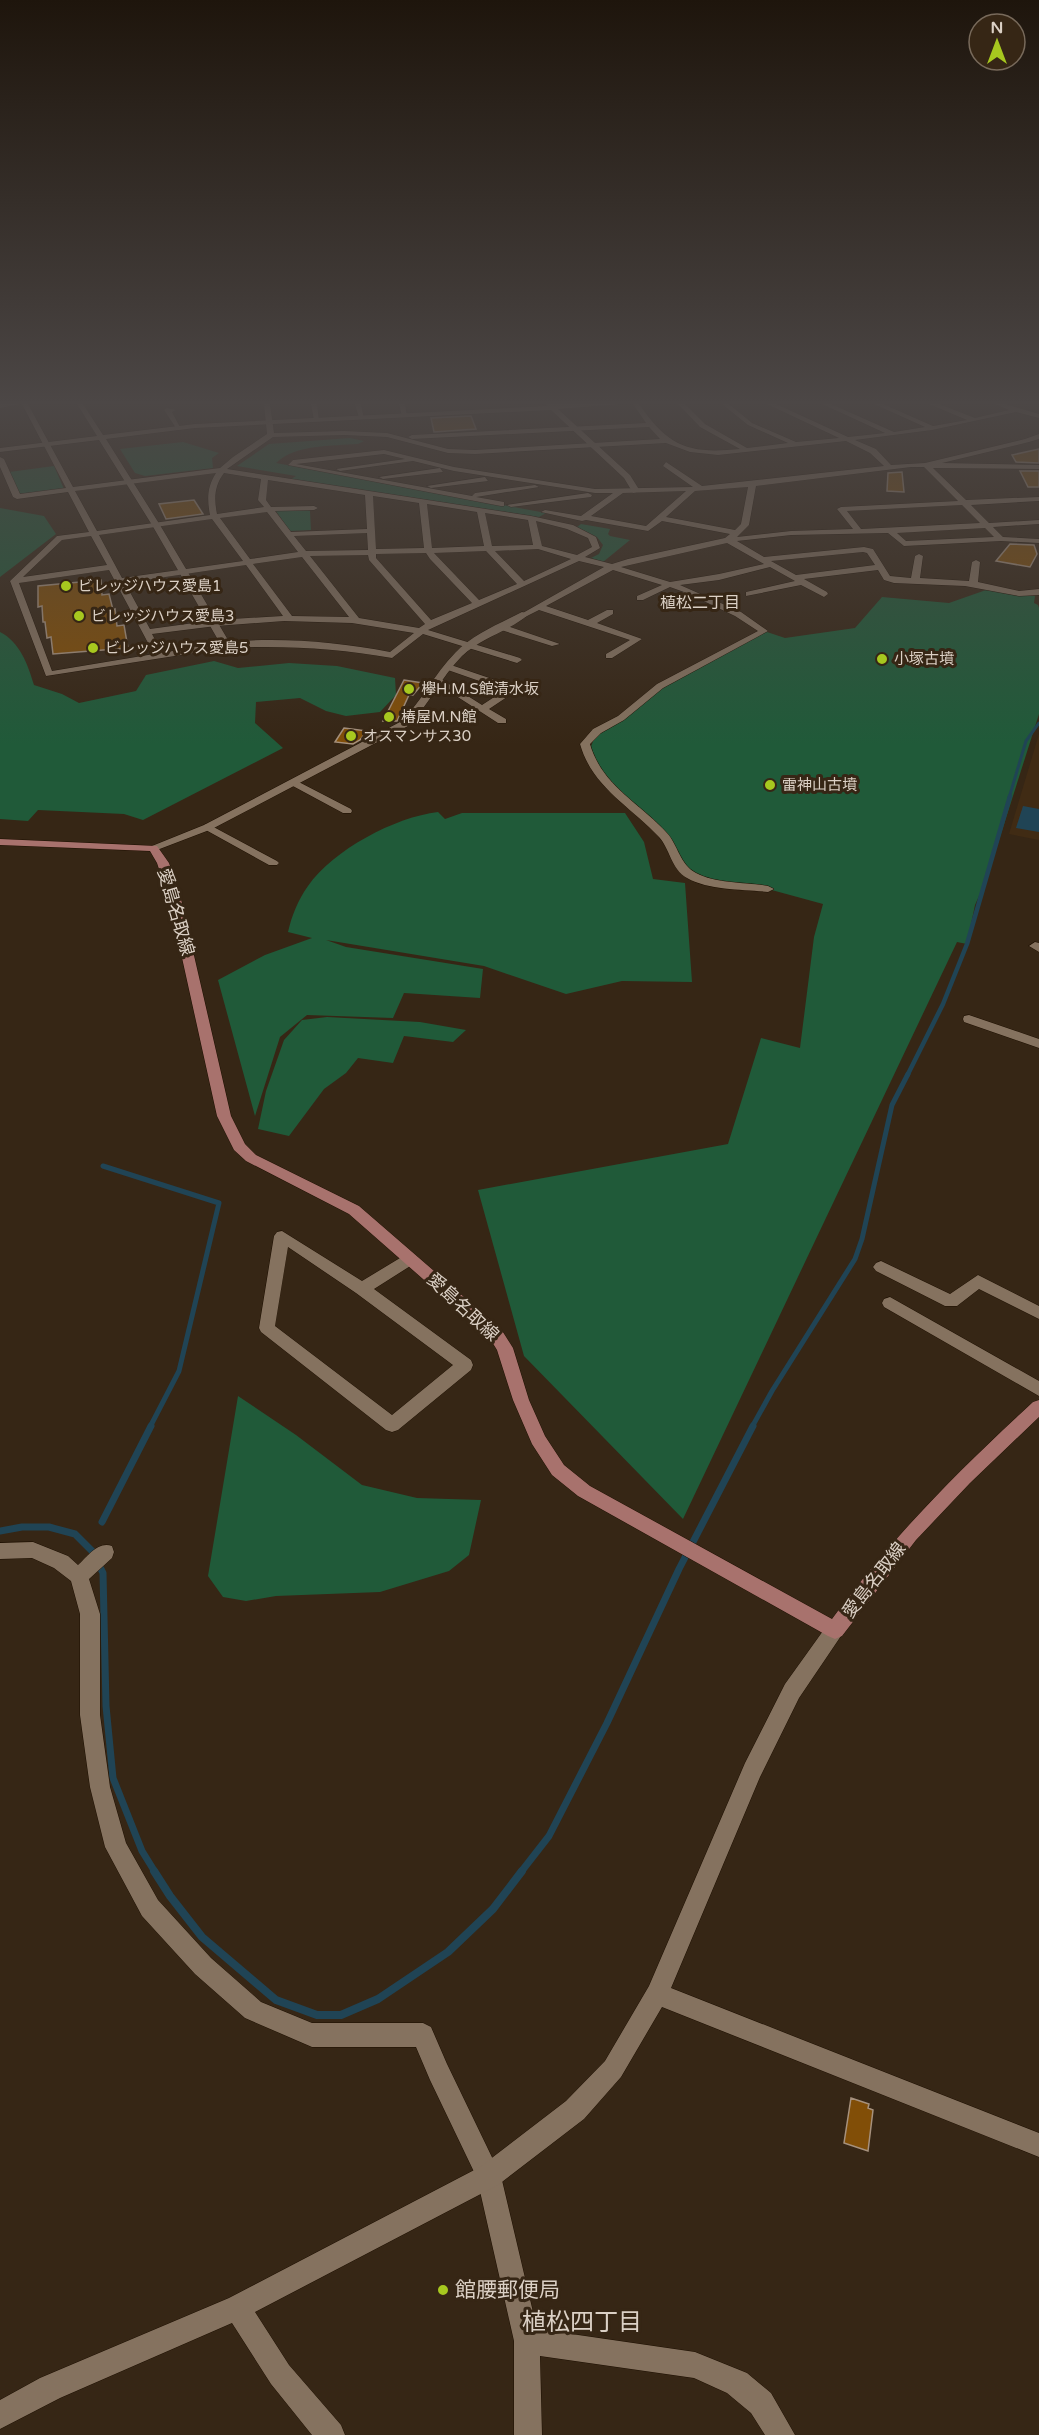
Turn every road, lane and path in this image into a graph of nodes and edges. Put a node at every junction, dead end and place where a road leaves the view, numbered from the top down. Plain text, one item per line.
1 (85, 518) edge
2 (151, 518) edge
3 (203, 518) edge
4 (215, 518) edge
5 (276, 518) edge
6 (304, 518) edge
7 (369, 518) edge
8 (425, 518) edge
9 (482, 518) edge
10 (522, 518) edge
11 (570, 518) edge
12 (584, 518) edge
13 (661, 518) joint
14 (747, 518) edge
15 (848, 518) edge
16 (978, 518) edge
17 (531, 519) junction
18 (313, 520) junction
19 (581, 520) junction
20 (1039, 522) edge
21 (156, 525) junction
22 (986, 525) junction
23 (369, 531) junction
24 (890, 531) junction
25 (859, 532) junction
26 (738, 533) junction
27 (95, 534) junction
28 (289, 534) junction
29 (1001, 539) junction
30 (728, 540) junction
31 (1039, 541) edge
32 (538, 547) junction
33 (488, 548) junction
34 (429, 550) junction
35 (371, 551) junction
36 (304, 554) junction
37 (919, 556) dead end
38 (578, 558) junction
39 (249, 562) junction
40 (768, 562) junction
41 (976, 562) dead end
42 (113, 567) junction
43 (613, 567) junction
44 (880, 567) junction
45 (183, 571) junction
46 (686, 572) dead end
47 (656, 578) junction
48 (797, 580) junction
49 (915, 580) junction
50 (14, 581) junction
51 (121, 581) junction
52 (522, 584) junction
53 (670, 584) junction
54 (973, 584) junction
55 (691, 592) junction
56 (1039, 592) edge
57 (749, 594) dead end
58 (824, 594) dead end
59 (640, 598) dead end
60 (476, 602) junction
61 (663, 606) dead end
62 (539, 607) junction
63 (610, 612) dead end
64 (289, 618) junction
65 (356, 621) junction
66 (214, 622) junction
67 (590, 623) junction
68 (430, 624) junction
69 (501, 627) junction
70 (420, 631) junction
71 (148, 633) junction
72 (555, 644) dead end
73 (226, 645) junction
74 (470, 645) junction
75 (159, 655) junction
76 (609, 656) dead end
77 (516, 660) dead end
78 (448, 667) junction
79 (438, 681) junction
80 (482, 709) junction
81 (502, 721) dead end
82 (296, 783) junction
83 (347, 811) dead end
84 (208, 827) junction
85 (0, 842) edge
86 (153, 848) junction
87 (273, 863) dead end
88 (768, 889) dead end
89 (969, 1019) dead end
90 (1039, 1044) edge
91 (410, 1259) junction
92 (881, 1267) dead end
93 (362, 1289) junction
94 (890, 1303) dead end
95 (1039, 1313) edge
96 (1039, 1389) edge
97 (1039, 1407) edge
98 (0, 1551) edge
99 (835, 1630) junction
100 (657, 1994) junction
101 (1039, 2145) edge
102 (489, 2176) junction
103 (238, 2307) junction
104 (527, 2341) junction
105 (0, 2415) edge
106 (332, 2435) edge
107 (528, 2435) edge
108 (781, 2435) edge

1 - 27 street
2 - 21 street
3 - 21 street
4 - 39 street
5 - 28 street
6 - 18 street
7 - 23 street
8 - 34 street
9 - 33 street
10 - 17 street
11 - 19 street
12 - 19 street
13 - 19 street
13 - 26 street
14 - 26 street
15 - 25 street
16 - 22 street
17 - 32 street
17 - 38 street
18 - 23 street
18 - 28 street
20 - 22 street
21 - 27 street
21 - 45 street
22 - 24 street
22 - 29 street
23 - 35 street
24 - 25 street
24 - 29 street
25 - 30 street
26 - 30 street
27 - 42 street
27 - 50 street
28 - 36 street
29 - 31 street
30 - 40 street
30 - 43 street
32 - 33 street
32 - 38 street
33 - 34 street
33 - 52 street
34 - 35 street
34 - 60 street
35 - 36 street
35 - 68 street
36 - 39 street
36 - 65 street
37 - 49 street
38 - 43 street
38 - 52 street
39 - 45 street
39 - 64 street
40 - 44 street
40 - 48 street
40 - 53 street
41 - 54 street
42 - 50 street
42 - 51 street
43 - 47 street
43 - 62 street
44 - 48 street
44 - 49 street
45 - 51 street
45 - 66 street
46 - 47 street
47 - 53 street
48 - 57 street
48 - 58 street
49 - 54 street
50 - 75 street
51 - 71 street
52 - 60 street
53 - 55 street
53 - 59 street
54 - 56 street
55 - 61 street
55 - 88 street
60 - 68 street
62 - 67 street
62 - 69 street
63 - 67 street
64 - 65 street
64 - 66 street
65 - 70 street
66 - 71 street
66 - 73 street
67 - 76 street
68 - 70 street
69 - 72 street
69 - 74 street
70 - 73 street
70 - 74 street
71 - 75 street
73 - 75 street
74 - 77 street
74 - 78 street
78 - 79 street
78 - 80 street
79 - 80 street
79 - 82 street
80 - 81 street
82 - 83 street
82 - 84 street
84 - 86 street
84 - 87 street
85 - 86 main road, 愛島名取線
86 - 91 main road, 愛島名取線
89 - 90 street
91 - 93 street
91 - 99 main road, 愛島名取線
92 - 95 street
93 - 93 street
94 - 96 street
97 - 99 main road, 愛島名取線
98 - 102 street
99 - 100 street
100 - 101 street
100 - 102 street
102 - 103 street
102 - 104 street
103 - 105 street
103 - 106 street
104 - 107 street
104 - 108 street

